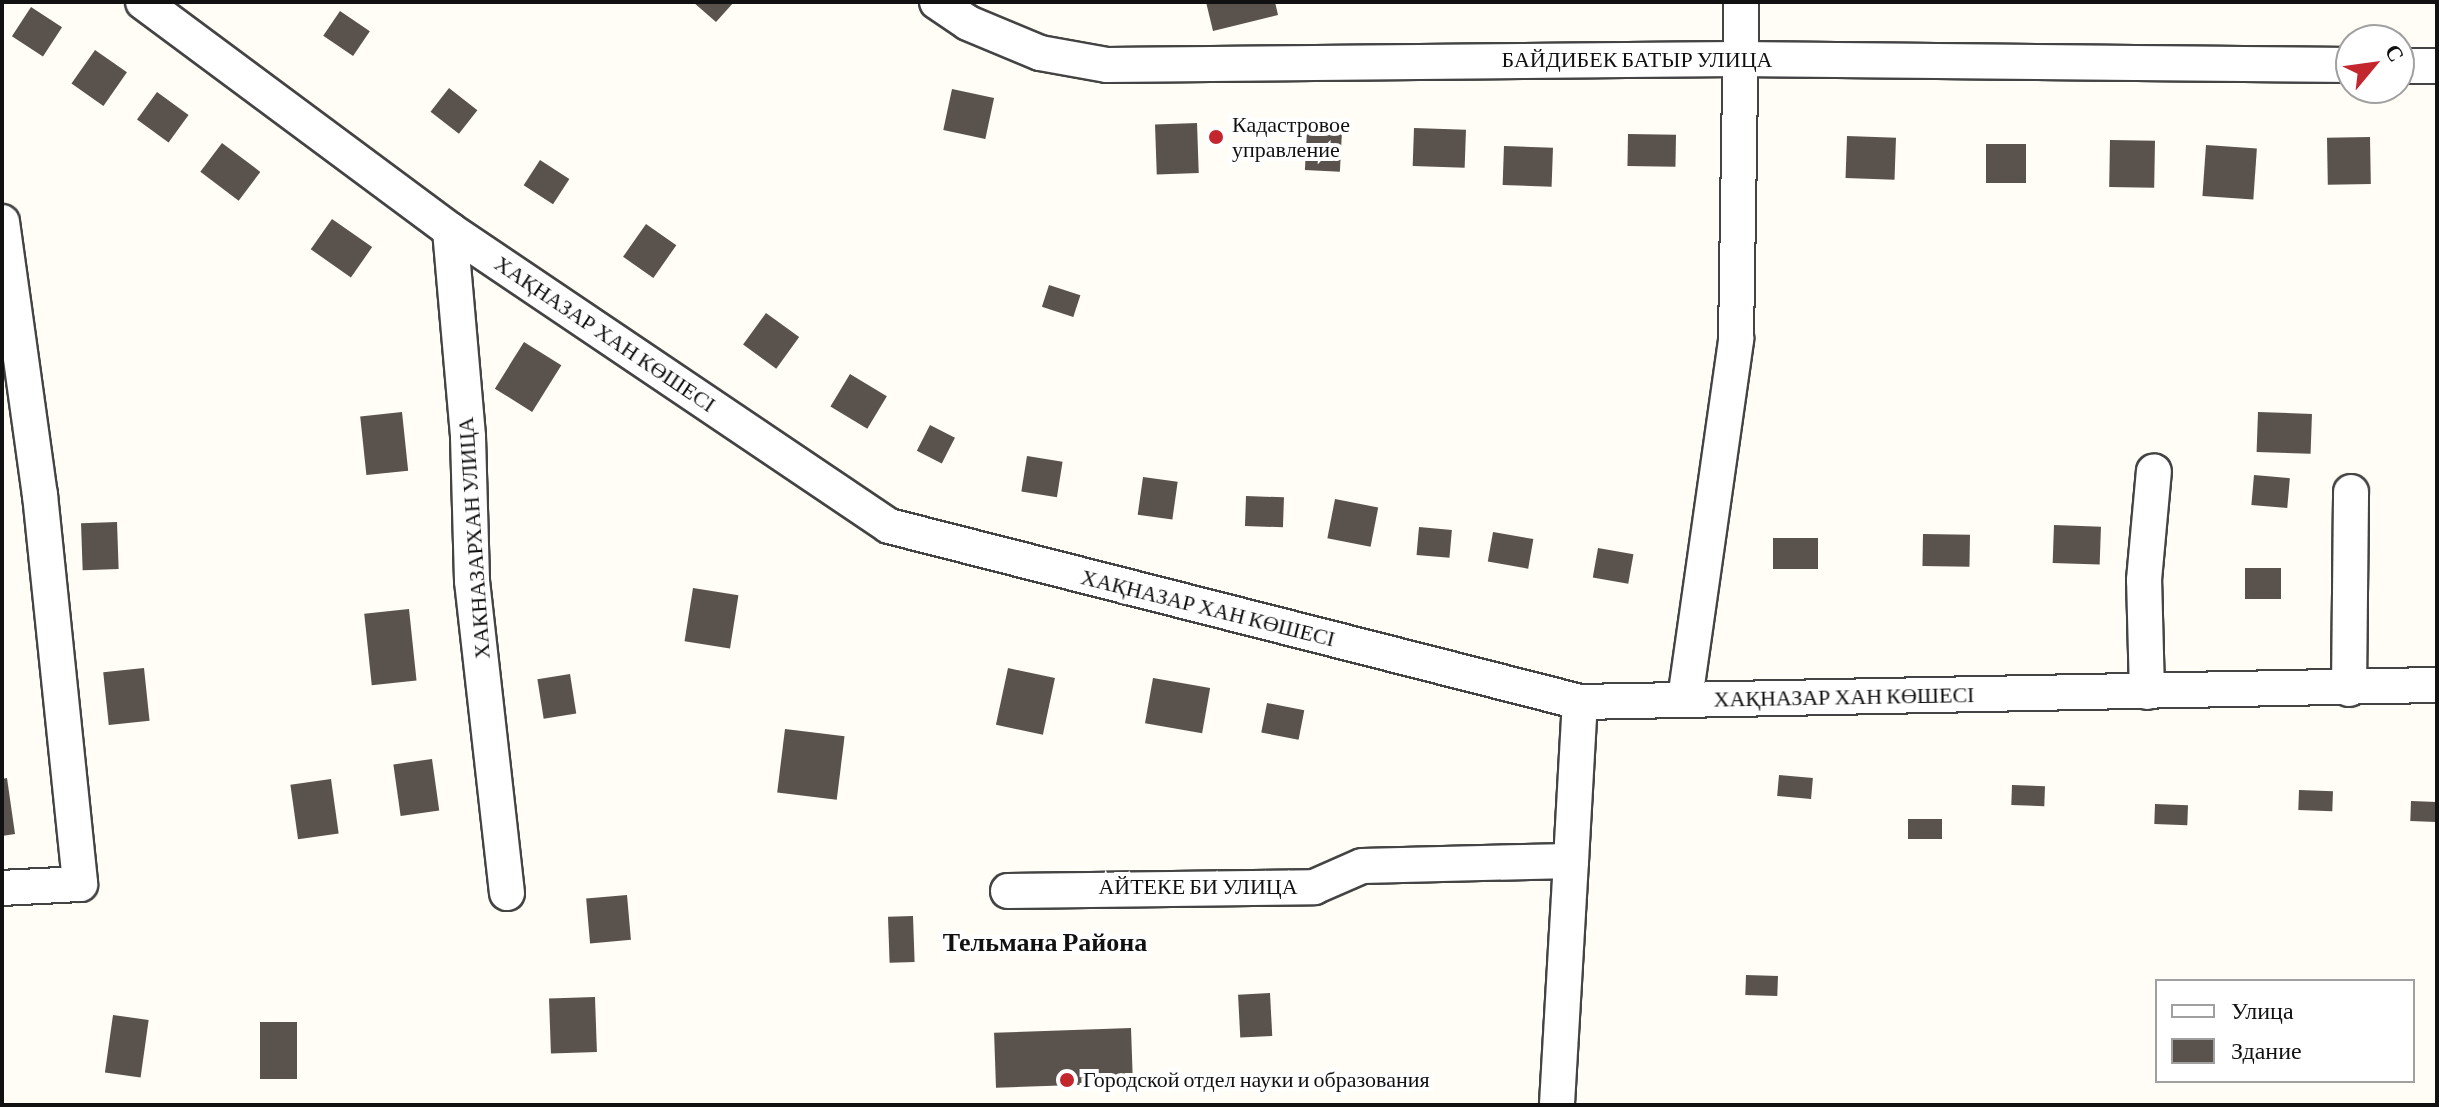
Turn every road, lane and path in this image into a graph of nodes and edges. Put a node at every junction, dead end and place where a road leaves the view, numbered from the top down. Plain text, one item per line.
1 (143, 2) edge
2 (937, 2) edge
3 (1741, 2) edge
4 (1737, 59) junction
5 (2335, 65) edge
6 (2415, 66) edge
7 (2437, 66) edge
8 (2, 222) edge
9 (450, 230) junction
10 (6, 315) edge
11 (2154, 471) dead end
12 (2351, 492) dead end
13 (2437, 685) edge
14 (2349, 689) junction
15 (2147, 692) junction
16 (1685, 699) junction
17 (1580, 702) junction
18 (1571, 861) junction
19 (2, 888) edge
20 (1008, 891) dead end
21 (507, 893) dead end
22 (1557, 1105) edge

1 - 9 street, ХАҚНАЗАР ХАН КӨШЕСІ
2 - 4 street, БАЙДИБЕК БАТЫР УЛИЦА
3 - 4 street
4 - 5 street, БАЙДИБЕК БАТЫР УЛИЦА
4 - 16 street
6 - 7 street
8 - 10 street
9 - 17 street, ХАҚНАЗАР ХАН КӨШЕСІ
9 - 21 street, ХАКНАЗАРХАН УЛИЦА
10 - 19 street
11 - 15 street
12 - 14 street
13 - 14 street, ХАҚНАЗАР ХАН КӨШЕСІ
14 - 15 street, ХАҚНАЗАР ХАН КӨШЕСІ
15 - 16 street, ХАҚНАЗАР ХАН КӨШЕСІ
16 - 17 street, ХАҚНАЗАР ХАН КӨШЕСІ
17 - 18 street
18 - 20 street, АЙТЕКЕ БИ УЛИЦА
18 - 22 street

